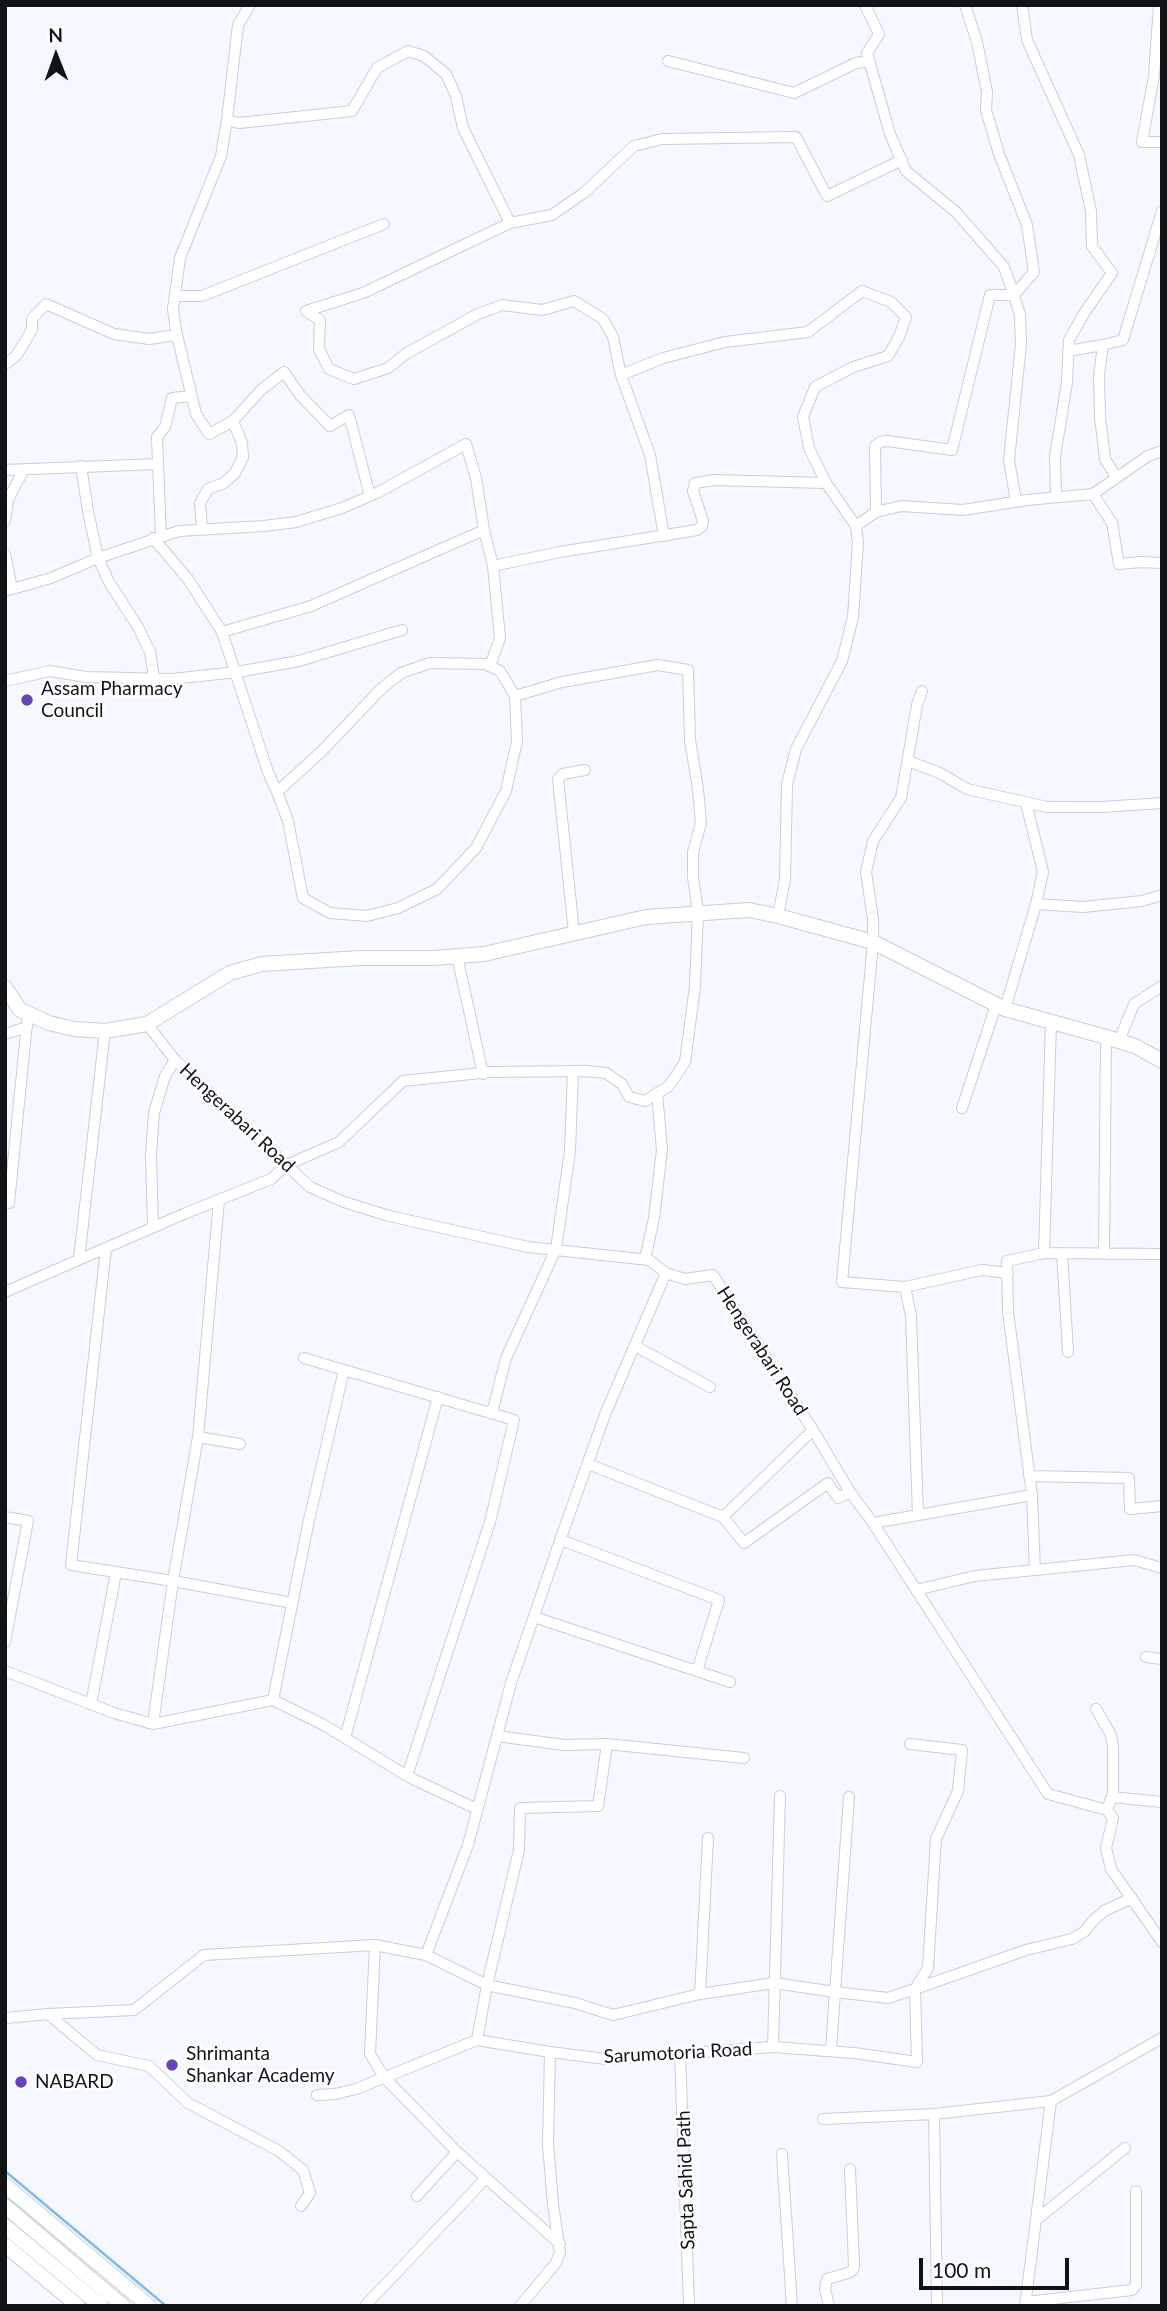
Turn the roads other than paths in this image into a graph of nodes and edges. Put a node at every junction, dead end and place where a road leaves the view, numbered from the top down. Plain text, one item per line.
1 (250, 5) edge
2 (865, 5) edge
3 (965, 5) edge
4 (1022, 5) edge
5 (1159, 5) edge
6 (668, 61) dead end
7 (869, 61) junction
8 (227, 120) junction
9 (1162, 142) edge
10 (902, 160) junction
11 (1162, 211) edge
12 (510, 223) junction
13 (384, 224) dead end
14 (1014, 295) junction
15 (175, 296) junction
16 (176, 335) junction
17 (1103, 345) junction
18 (1068, 351) junction
19 (5, 364) edge
20 (621, 375) junction
21 (191, 396) junction
22 (233, 421) junction
23 (1162, 451) edge
24 (158, 464) junction
25 (82, 466) junction
26 (24, 469) junction
27 (5, 470) edge
28 (1116, 477) junction
29 (826, 483) junction
30 (1093, 494) junction
31 (370, 496) junction
32 (1056, 497) junction
33 (1016, 502) junction
34 (876, 512) junction
35 (5, 521) edge
36 (856, 526) junction
37 (202, 529) junction
38 (484, 530) junction
39 (664, 536) junction
40 (157, 537) junction
41 (5, 554) edge
42 (98, 558) junction
43 (1162, 564) edge
44 (493, 566) junction
45 (9, 590) edge
46 (402, 630) dead end
47 (222, 632) junction
48 (490, 666) junction
49 (237, 672) junction
50 (154, 678) junction
51 (5, 681) edge
52 (922, 691) dead end
53 (515, 696) junction
54 (908, 761) junction
55 (585, 769) dead end
56 (277, 792) junction
57 (1027, 803) junction
58 (1162, 803) edge
59 (1162, 895) edge
60 (1036, 904) junction
61 (698, 912) junction
62 (778, 916) junction
63 (574, 933) junction
64 (873, 942) junction
65 (457, 956) junction
66 (1162, 986) edge
67 (5, 987) edge
68 (1001, 1007) junction
69 (28, 1020) junction
70 (1051, 1022) junction
71 (147, 1024) junction
72 (105, 1031) junction
73 (5, 1034) edge
74 (1113, 1039) junction
75 (175, 1060) junction
76 (1162, 1061) edge
77 (573, 1071) junction
78 (483, 1073) junction
79 (657, 1093) junction
80 (962, 1108) dead end
81 (286, 1165) junction
82 (219, 1200) junction
83 (9, 1203) dead end
84 (153, 1227) junction
85 (106, 1248) junction
86 (556, 1249) junction
87 (1044, 1253) junction
88 (1062, 1254) junction
89 (1104, 1254) junction
90 (1162, 1254) edge
91 (79, 1259) junction
92 (645, 1259) junction
93 (666, 1273) junction
94 (1008, 1273) junction
95 (905, 1287) junction
96 (5, 1292) edge
97 (635, 1346) junction
98 (1068, 1352) dead end
99 (304, 1358) dead end
100 (344, 1370) junction
101 (710, 1387) dead end
102 (438, 1397) junction
103 (492, 1413) junction
104 (813, 1430) junction
105 (198, 1437) junction
106 (240, 1444) dead end
107 (588, 1464) junction
108 (1029, 1476) junction
109 (850, 1492) junction
110 (1032, 1496) junction
111 (1162, 1506) edge
112 (918, 1515) junction
113 (5, 1517) edge
114 (723, 1517) junction
115 (873, 1523) junction
116 (561, 1540) junction
117 (1162, 1569) edge
118 (1035, 1570) junction
119 (116, 1573) junction
120 (173, 1581) junction
121 (916, 1590) junction
122 (292, 1603) junction
123 (534, 1617) junction
124 (5, 1642) edge
125 (1146, 1657) dead end
126 (1162, 1659) edge
127 (5, 1671) edge
128 (697, 1671) junction
129 (730, 1682) dead end
130 (273, 1700) junction
131 (91, 1704) junction
132 (1096, 1709) dead end
133 (153, 1724) junction
134 (497, 1736) junction
135 (345, 1738) junction
136 (607, 1744) junction
137 (910, 1744) dead end
138 (744, 1758) dead end
139 (407, 1776) junction
140 (780, 1796) dead end
141 (849, 1797) dead end
142 (1112, 1797) junction
143 (1162, 1802) edge
144 (477, 1810) junction
145 (1107, 1811) junction
146 (708, 1838) dead end
147 (1132, 1898) junction
148 (1157, 1927) edge
149 (1162, 1942) edge
150 (375, 1945) junction
151 (426, 1955) junction
152 (774, 1983) junction
153 (487, 1985) junction
154 (915, 1989) junction
155 (835, 1992) junction
156 (700, 1994) junction
157 (48, 2014) junction
158 (5, 2018) edge
159 (1162, 2038) edge
160 (477, 2040) junction
161 (773, 2047) junction
162 (831, 2050) junction
163 (550, 2052) junction
164 (680, 2054) junction
165 (384, 2077) junction
166 (317, 2095) dead end
167 (1051, 2101) junction
168 (934, 2114) junction
169 (823, 2119) dead end
170 (1125, 2148) dead end
171 (457, 2152) junction
172 (782, 2154) dead end
173 (850, 2169) dead end
174 (486, 2178) junction
175 (5, 2185) edge
176 (1136, 2191) dead end
177 (416, 2196) dead end
178 (5, 2206) edge
179 (301, 2206) dead end
180 (1036, 2220) junction
181 (5, 2227) edge
182 (560, 2244) junction
183 (5, 2245) edge
184 (1025, 2304) edge
185 (78, 2306) edge
186 (101, 2306) edge
187 (123, 2306) edge
188 (149, 2306) edge
189 (365, 2306) edge
190 (520, 2306) edge
191 (690, 2306) edge
192 (792, 2306) edge
193 (829, 2306) edge
194 (937, 2306) edge

1 - 8 street
2 - 7 street
3 - 14 street
4 - 18 street
5 - 9 street
6 - 7 street
7 - 10 street
8 - 12 street
8 - 15 street
10 - 12 street
10 - 14 street
11 - 17 street
12 - 20 street
13 - 15 street
14 - 33 street
14 - 34 street
15 - 16 street
16 - 19 street
16 - 21 street
17 - 18 street
17 - 28 street
18 - 32 street
20 - 29 street
20 - 39 street
21 - 22 street
21 - 24 street
22 - 31 street
22 - 37 street
23 - 28 street
24 - 25 street
24 - 40 street
25 - 26 street
25 - 42 street
26 - 27 street
26 - 35 street
28 - 30 street
29 - 36 street
29 - 39 street
30 - 32 street
30 - 43 street
31 - 37 street
31 - 38 street
32 - 33 street
33 - 34 street
34 - 36 street
36 - 62 street
37 - 40 street
38 - 44 street
38 - 47 street
39 - 44 street
40 - 42 street
40 - 47 street
41 - 45 street
42 - 45 street
42 - 50 street
44 - 48 street
46 - 49 street
47 - 49 street
48 - 53 street
48 - 56 street
49 - 50 street
49 - 56 street
50 - 51 street
52 - 54 street
53 - 56 street
53 - 61 street
54 - 57 street
54 - 64 street
55 - 63 street
57 - 58 street
57 - 60 street
59 - 60 street
60 - 68 street
61 - 62 main road
61 - 63 main road
61 - 79 street
62 - 64 main road
63 - 65 main road
64 - 68 main road
64 - 95 street
65 - 71 main road
65 - 78 street
66 - 74 street
67 - 69 main road
68 - 70 main road
68 - 80 street
69 - 72 main road
69 - 73 street
69 - 83 street
70 - 74 main road
70 - 87 street
71 - 72 main road
71 - 75 street, Hengerabari Road
72 - 91 street
74 - 76 main road
74 - 89 street
75 - 81 street, Hengerabari Road
75 - 84 street
77 - 78 street
77 - 79 street
77 - 86 street
78 - 81 street
79 - 92 street
81 - 82 street
81 - 86 street, Hengerabari Road
82 - 84 street
82 - 105 street
84 - 85 street
85 - 91 street
85 - 119 street
86 - 92 street, Hengerabari Road
86 - 103 street
87 - 88 street
87 - 94 street
88 - 89 street
88 - 98 street
89 - 90 street
91 - 96 street
92 - 93 street, Hengerabari Road
93 - 97 street
93 - 104 street, Hengerabari Road
94 - 95 street
94 - 108 street
95 - 112 street
97 - 101 street
97 - 107 street
99 - 100 street
100 - 102 street
100 - 122 street
102 - 103 street
102 - 135 street
103 - 139 street
104 - 109 street, Hengerabari Road
104 - 114 street
105 - 106 street
105 - 120 street
107 - 114 street
107 - 116 street
108 - 110 street
108 - 111 street
109 - 114 street
109 - 115 street, Hengerabari Road
110 - 112 street
110 - 118 street
112 - 115 street
113 - 124 street
115 - 121 street, Hengerabari Road
116 - 123 street
116 - 128 street
117 - 118 street
118 - 121 street
119 - 120 street
119 - 131 street
120 - 122 street
120 - 133 street
121 - 145 street, Hengerabari Road
122 - 130 street
123 - 128 street
123 - 134 street
125 - 126 street
127 - 131 street
128 - 129 street
130 - 133 street
130 - 135 street
131 - 133 street
132 - 142 street
134 - 136 street
134 - 144 street
135 - 139 street
136 - 138 street
136 - 153 street
137 - 154 street
139 - 144 street
140 - 152 street
141 - 155 street
142 - 143 street
142 - 145 street
144 - 151 street
145 - 147 street
146 - 156 street
147 - 148 street
147 - 154 street
148 - 149 street
150 - 151 street
150 - 157 street
150 - 165 street
151 - 153 street
152 - 155 street
152 - 156 street
152 - 161 street
153 - 156 street
153 - 160 street
154 - 155 street
154 - 162 street, Sarumotoria Road
155 - 162 street
157 - 158 street
157 - 179 street
159 - 167 street
160 - 163 street, Sarumotoria Road
160 - 165 street
161 - 162 street, Sarumotoria Road
161 - 164 street, Sarumotoria Road
163 - 164 street, Sarumotoria Road
163 - 182 street
164 - 191 street, Sapta Sahid Path
165 - 166 street
165 - 171 street
167 - 168 street
167 - 180 street
168 - 169 street
168 - 194 street
170 - 180 street
171 - 174 street
171 - 177 street
172 - 192 street
173 - 193 street
174 - 182 street
174 - 189 street
175 - 188 main road
176 - 184 street
178 - 187 main road
180 - 184 street
181 - 186 main road
182 - 190 street
183 - 185 main road

